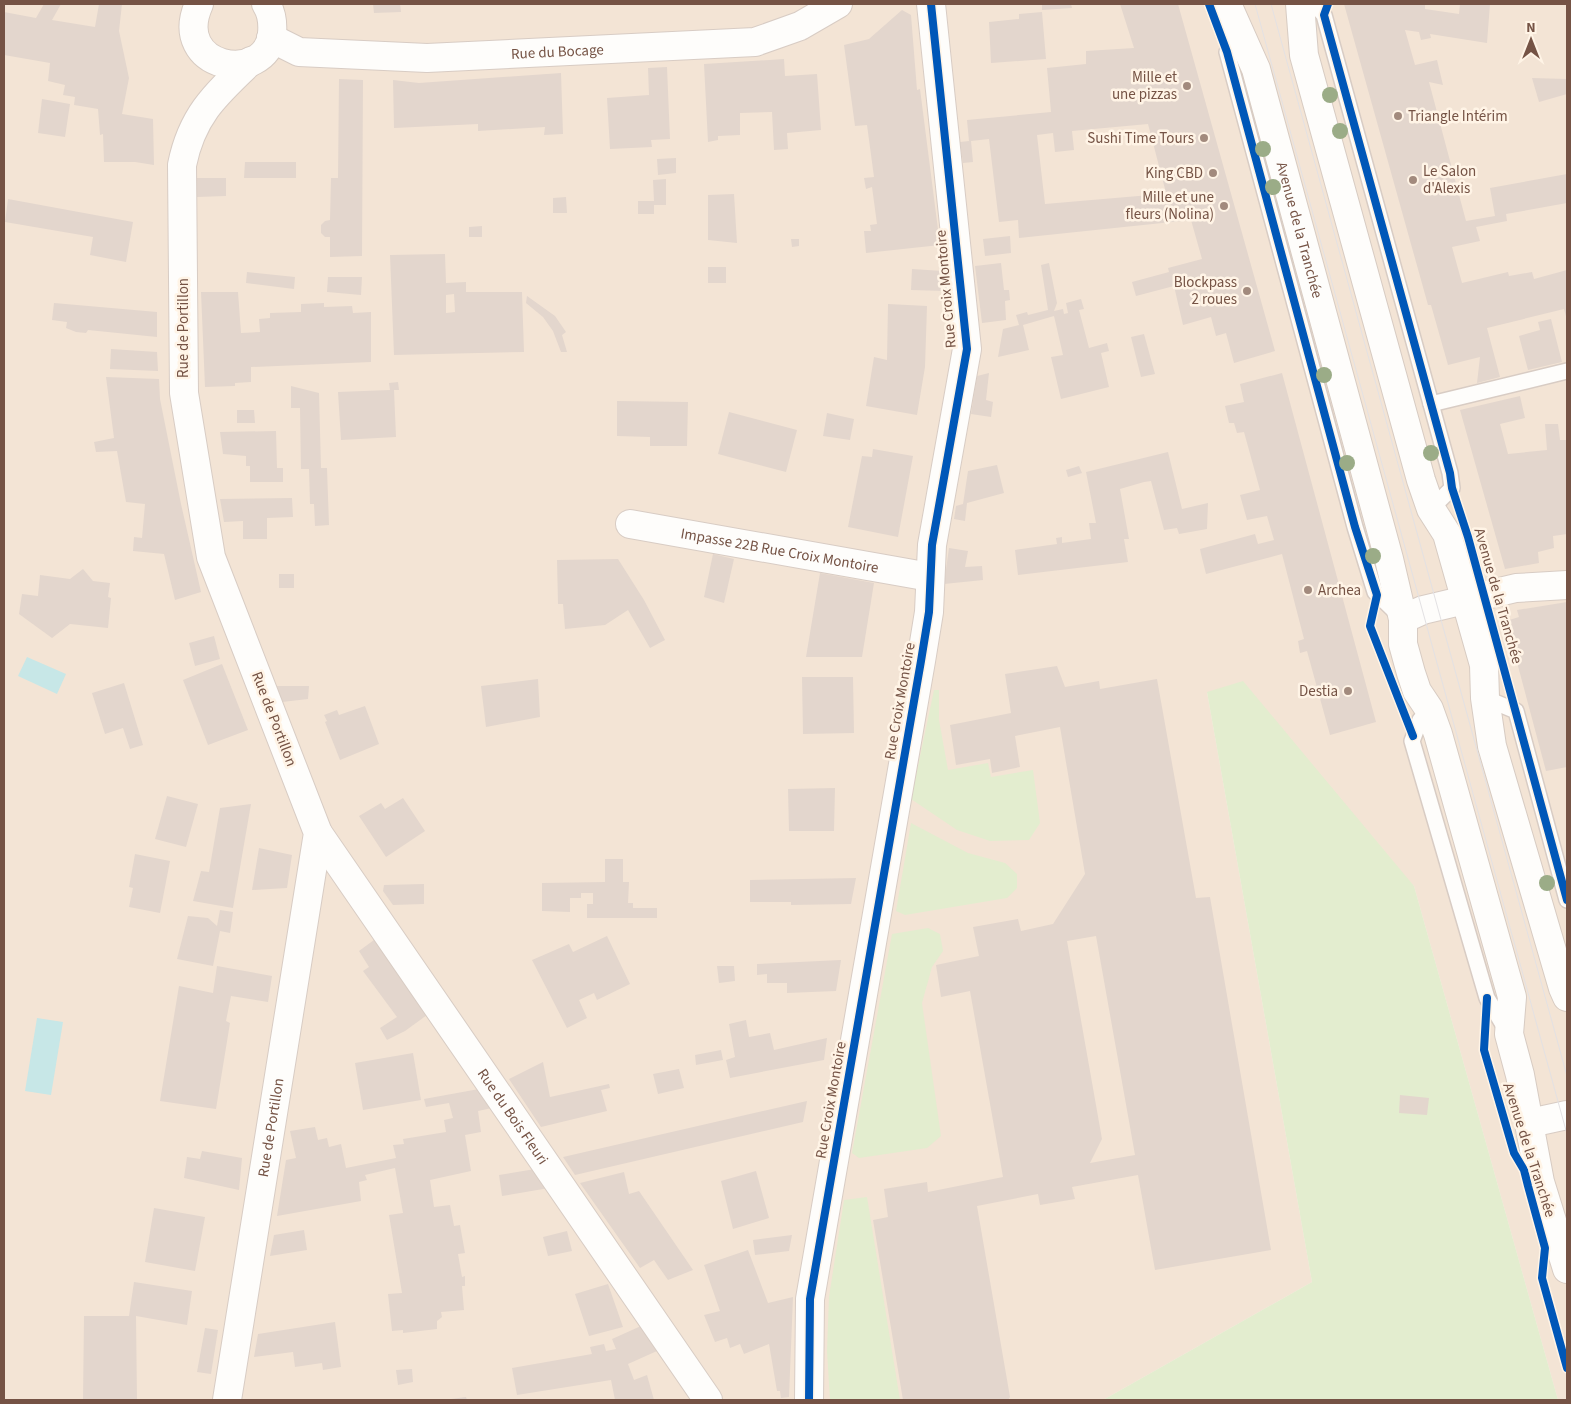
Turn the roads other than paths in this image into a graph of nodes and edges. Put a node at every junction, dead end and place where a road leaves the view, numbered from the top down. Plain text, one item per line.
1 (199, 4) edge
2 (266, 4) edge
3 (838, 4) edge
4 (931, 4) edge
5 (1227, 4) edge
6 (1300, 4) edge
7 (1314, 4) edge
8 (271, 38) junction
9 (251, 61) junction
10 (1567, 371) edge
11 (1431, 404) junction
12 (1431, 509) junction
13 (630, 524) dead end
14 (930, 577) junction
15 (1567, 585) edge
16 (1465, 601) junction
17 (1403, 618) junction
18 (1485, 698) junction
19 (318, 833) junction
20 (1567, 900) edge
21 (1567, 997) edge
22 (1567, 1114) edge
23 (1530, 1122) junction
24 (1567, 1269) edge
25 (226, 1400) edge
26 (708, 1400) edge
27 (809, 1400) edge

1 - 9 street
2 - 8 street
3 - 8 street, Rue du Bocage
4 - 14 street, Rue Croix Montoire
5 - 17 street, Avenue de la Tranchée
6 - 12 street
7 - 11 lane
8 - 9 street, Rue de Portillon
9 - 19 street, Rue de Portillon
10 - 11 lane
11 - 12 lane
12 - 16 street
13 - 14 street, Impasse 22B Rue Croix Montoire
14 - 27 street, Rue Croix Montoire
15 - 16 street
16 - 17 street
16 - 18 street
17 - 23 street, Avenue de la Tranchée
18 - 20 lane
18 - 21 street
19 - 25 street, Rue de Portillon
19 - 26 street, Rue du Bois Fleuri
22 - 23 street
23 - 24 street, Avenue de la Tranchée

